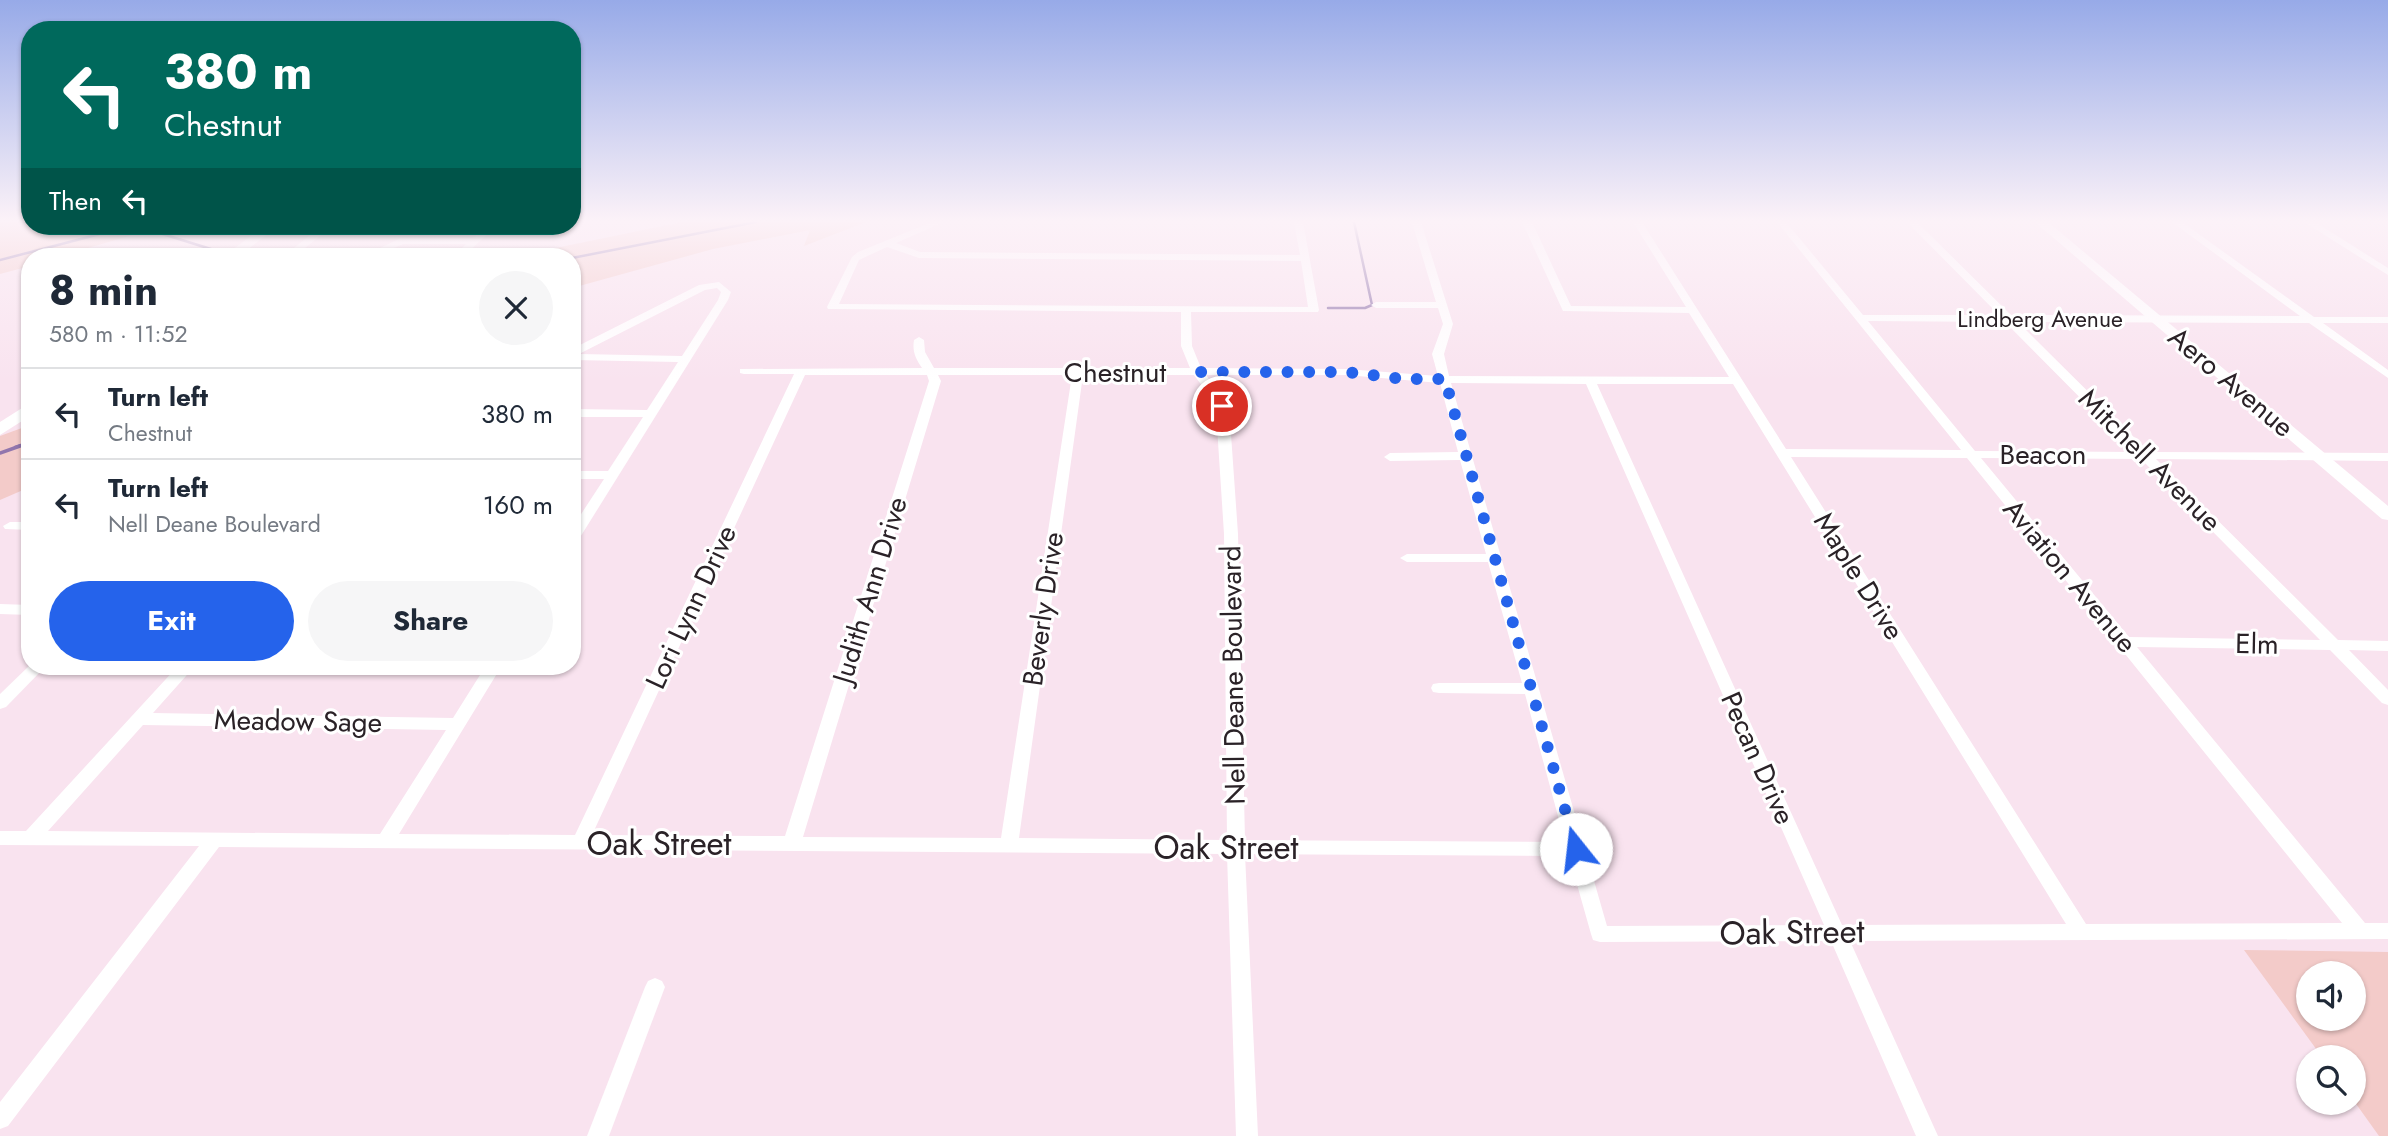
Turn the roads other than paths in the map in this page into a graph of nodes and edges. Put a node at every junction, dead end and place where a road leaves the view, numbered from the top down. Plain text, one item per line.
1 (847, 275) edge
2 (1308, 275) edge
3 (1433, 275) edge
4 (1551, 275) edge
5 (1672, 275) edge
6 (1825, 275) edge
7 (1965, 275) edge
8 (2104, 275) edge
9 (2250, 275) edge
10 (1376, 305) dead end
11 (1442, 305) junction
12 (1186, 309) junction
13 (1694, 310) junction
14 (1860, 318) junction
15 (2008, 318) junction
16 (2157, 319) junction
17 (2312, 320) junction
18 (2388, 320) edge
19 (919, 340) dead end
20 (581, 350) edge
21 (581, 355) edge
22 (684, 359) junction
23 (744, 371) dead end
24 (801, 371) junction
25 (931, 372) junction
26 (1199, 372) junction
27 (1078, 373) junction
28 (2388, 375) edge
29 (1445, 379) junction
30 (1590, 380) junction
31 (1738, 381) junction
32 (581, 413) edge
33 (21, 414) edge
34 (651, 414) junction
35 (2, 428) edge
36 (1782, 453) junction
37 (1971, 454) junction
38 (2145, 454) junction
39 (1466, 456) junction
40 (1390, 457) dead end
41 (2319, 457) junction
42 (2388, 457) edge
43 (581, 475) edge
44 (613, 475) junction
45 (2388, 515) edge
46 (581, 525) edge
47 (10, 526) dead end
48 (21, 526) edge
49 (1407, 558) dead end
50 (1494, 558) junction
51 (0, 609) edge
52 (21, 610) edge
53 (2126, 642) junction
54 (2334, 645) junction
55 (2388, 646) edge
56 (29, 675) edge
57 (179, 675) edge
58 (488, 675) edge
59 (1439, 688) dead end
60 (1532, 689) junction
61 (2388, 699) edge
62 (0, 703) edge
63 (138, 719) junction
64 (458, 724) junction
65 (0, 838) edge
66 (31, 838) junction
67 (214, 839) junction
68 (385, 841) junction
69 (580, 842) junction
70 (792, 843) junction
71 (1009, 845) junction
72 (1236, 847) junction
73 (1576, 849) junction
74 (1835, 931) junction
75 (2080, 931) junction
76 (2360, 931) junction
77 (2388, 931) edge
78 (655, 987) dead end
79 (0, 1119) edge
80 (597, 1136) edge
81 (1247, 1136) edge
82 (1927, 1136) edge

1 - 12 street
2 - 12 street
3 - 11 street
4 - 13 street
5 - 13 street, Maple Drive
6 - 14 street, Aviation Avenue
7 - 15 street, Mitchell Avenue
8 - 16 street, Aero Avenue
9 - 17 street
10 - 11 street
11 - 29 street
12 - 26 street, Nell Deane Boulevard
13 - 31 street, Maple Drive
14 - 15 street, Lindberg Avenue
14 - 37 street, Aviation Avenue
15 - 16 street, Lindberg Avenue
15 - 38 street, Mitchell Avenue
16 - 17 street, Lindberg Avenue
16 - 41 street, Aero Avenue
17 - 18 street, Lindberg Avenue
17 - 28 street
19 - 25 street, Judith Ann Drive
20 - 22 street
21 - 22 street
22 - 34 street
23 - 24 street, Chestnut
24 - 25 street, Chestnut
24 - 69 street, Lori Lynn Drive
25 - 27 street, Chestnut
25 - 70 street, Judith Ann Drive
26 - 27 street, Chestnut
26 - 29 street, Chestnut
26 - 72 street, Nell Deane Boulevard
27 - 71 street, Beverly Drive
29 - 30 street, Chestnut
29 - 39 street
30 - 31 street, Chestnut
30 - 74 street, Pecan Drive
31 - 36 street, Maple Drive
32 - 34 street
33 - 35 street
34 - 44 street
36 - 37 street, Beacon
36 - 75 street, Maple Drive
37 - 38 street, Beacon
37 - 53 street, Aviation Avenue
38 - 41 street, Beacon
38 - 54 street, Mitchell Avenue
39 - 40 street
39 - 50 street
41 - 42 street, Beacon
41 - 45 street, Aero Avenue
43 - 44 street
44 - 46 street
47 - 48 street
49 - 50 street
50 - 60 street
51 - 52 street
53 - 54 street, Elm
53 - 76 street, Aviation Avenue
54 - 55 street, Elm
54 - 61 street, Mitchell Avenue
56 - 62 street
57 - 63 street
58 - 64 street
59 - 60 street
60 - 73 street
63 - 64 street, Meadow Sage
63 - 66 street
64 - 68 street
65 - 66 street, Oak Street
66 - 67 street, Oak Street
67 - 68 street, Oak Street
67 - 79 street
68 - 69 street, Oak Street
69 - 70 street, Oak Street
70 - 71 street, Oak Street
71 - 72 street, Oak Street
72 - 73 street, Oak Street
72 - 81 street, Nell Deane Boulevard
73 - 74 street, Oak Street
74 - 75 street, Oak Street
74 - 82 street, Pecan Drive
75 - 76 street, Oak Street
76 - 77 street, Oak Street
78 - 80 street

